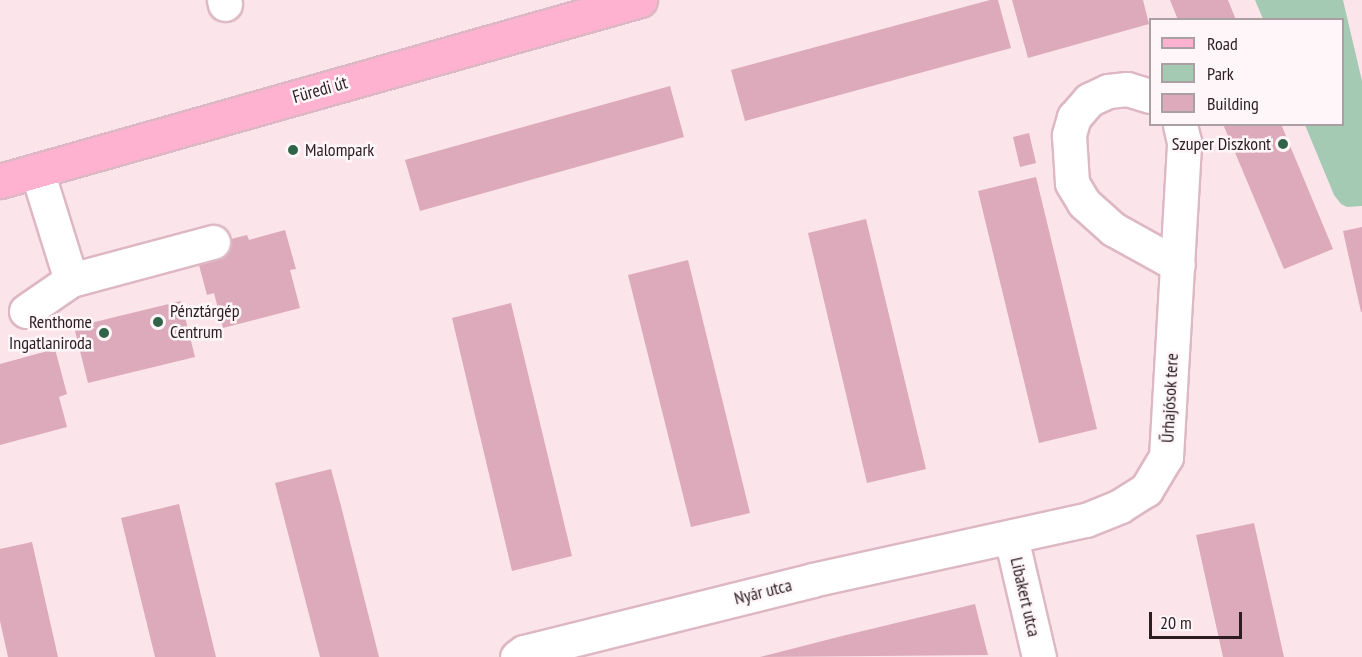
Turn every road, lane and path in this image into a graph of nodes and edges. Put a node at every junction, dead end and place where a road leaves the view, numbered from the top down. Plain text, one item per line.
1 (578, 0) edge
2 (640, 0) edge
3 (551, 24) junction
4 (1149, 96) edge
5 (1180, 126) edge
6 (37, 171) junction
7 (0, 181) edge
8 (213, 242) dead end
9 (1178, 265) junction
10 (70, 280) junction
11 (26, 311) dead end
12 (1011, 537) junction
13 (518, 657) edge
14 (1039, 657) edge

1 - 3 street
2 - 3 main road, Füredi út
3 - 6 main road, Füredi út
4 - 9 street
5 - 9 street, Űrhajósok tere
6 - 7 main road, Füredi út
6 - 10 street
8 - 10 street
9 - 12 street, Űrhajósok tere
10 - 11 street
12 - 13 street, Nyár utca
12 - 14 street, Libakert utca

